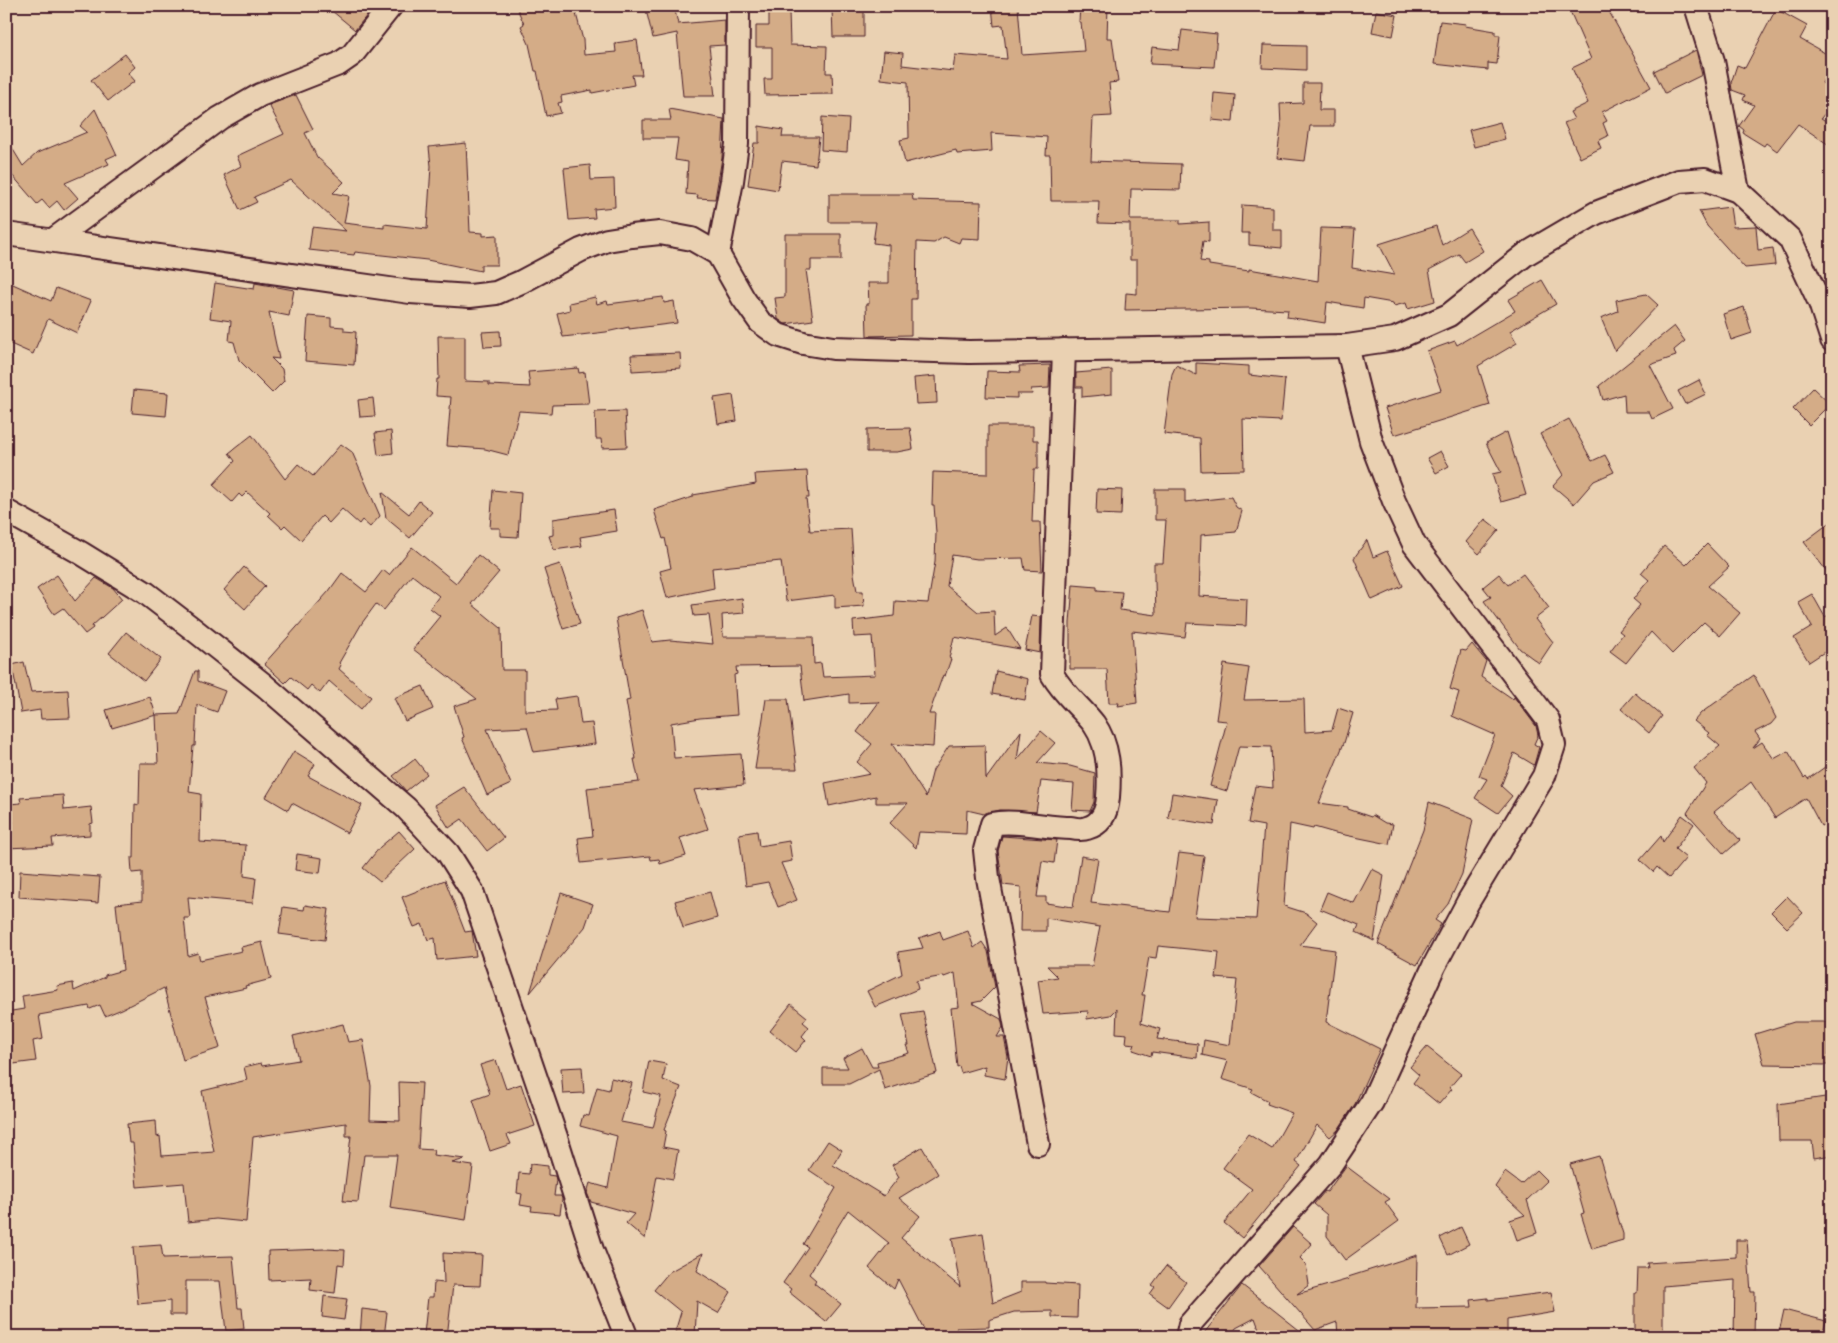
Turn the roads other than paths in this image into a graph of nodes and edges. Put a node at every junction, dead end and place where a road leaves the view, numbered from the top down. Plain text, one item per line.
1 (391, 6) edge
2 (738, 6) edge
3 (1696, 6) edge
4 (1738, 191) junction
5 (6, 234) edge
6 (53, 240) junction
7 (718, 254) junction
8 (1832, 340) edge
9 (1347, 346) junction
10 (1064, 350) junction
11 (6, 511) edge
12 (1038, 1144) dead end
13 (624, 1337) edge
14 (1188, 1337) edge

1 - 6 street
2 - 7 street
3 - 4 street
4 - 8 street
4 - 9 street
5 - 6 street
6 - 7 street
7 - 10 street
9 - 10 street
9 - 14 street
10 - 12 street
11 - 13 street

